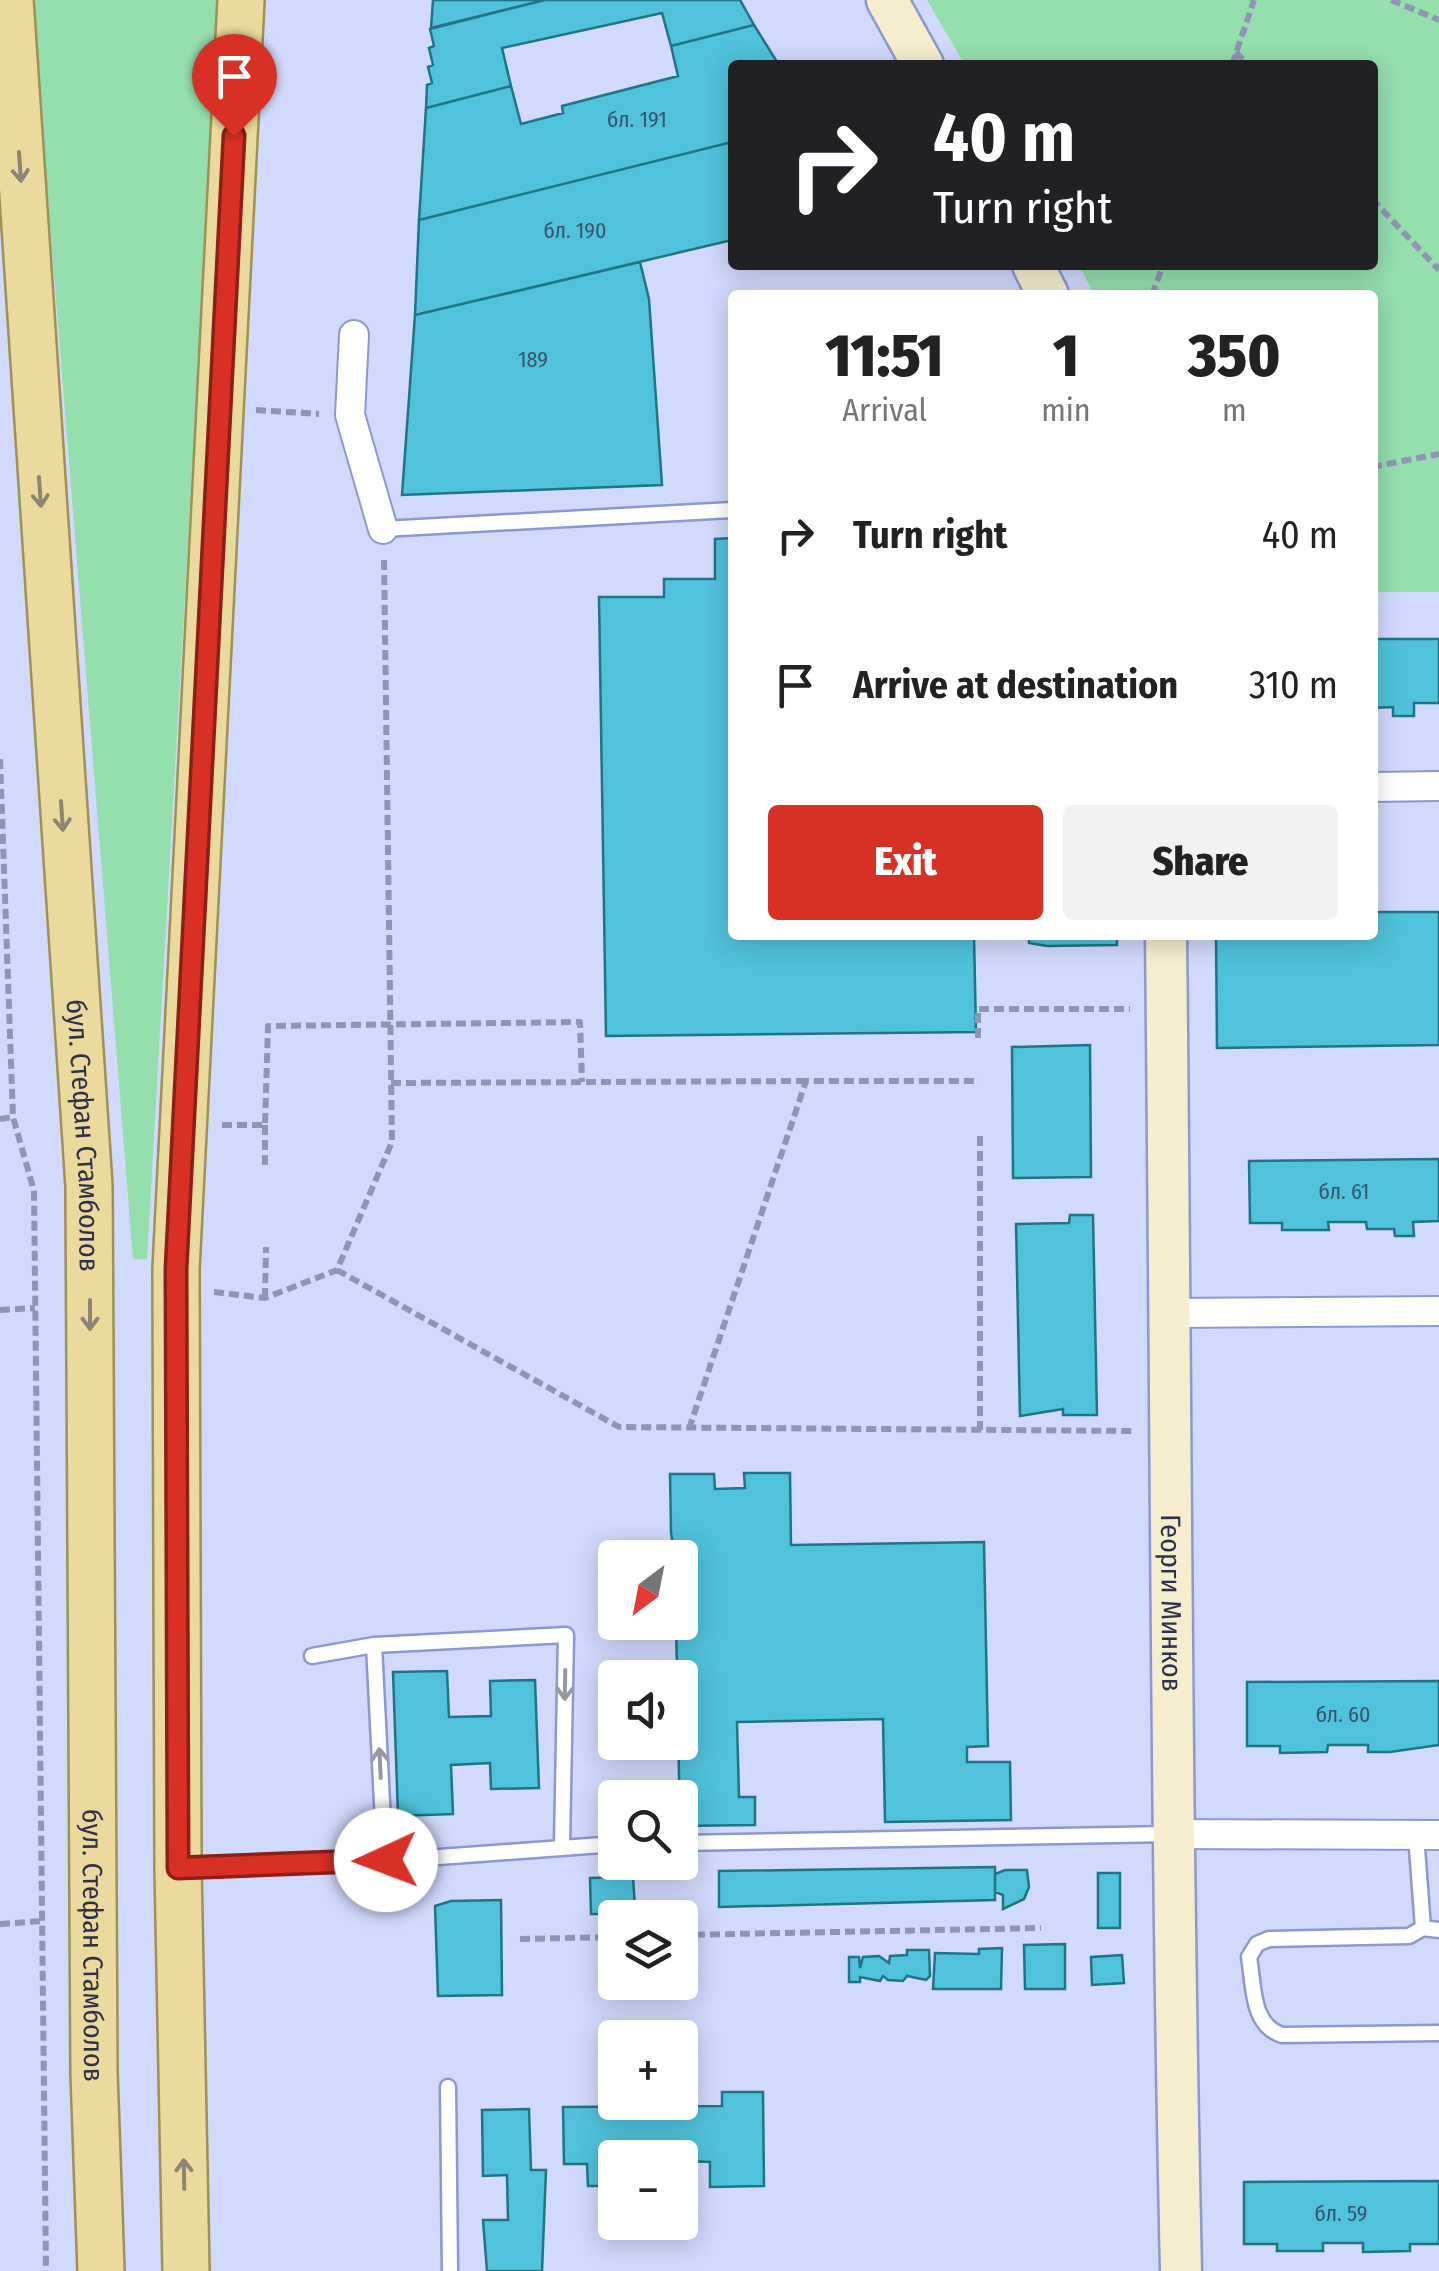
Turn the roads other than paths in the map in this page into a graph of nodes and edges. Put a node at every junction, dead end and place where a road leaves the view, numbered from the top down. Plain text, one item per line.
1 (10, 0) edge
2 (241, 0) edge
3 (886, 0) edge
4 (920, 60) edge
5 (354, 334) dead end
6 (728, 510) edge
7 (383, 529) joint
8 (1378, 786) edge
9 (1439, 786) edge
10 (1166, 940) edge
11 (1439, 1312) edge
12 (1172, 1313) junction
13 (374, 1645) junction
14 (312, 1656) dead end
15 (1171, 1834) junction
16 (1428, 1835) edge
17 (698, 1843) edge
18 (562, 1844) junction
19 (598, 1844) edge
20 (386, 1860) junction
21 (178, 1868) junction
22 (1431, 1929) edge
23 (1439, 2032) edge
24 (448, 2088) dead end
25 (102, 2268) edge
26 (186, 2271) edge
27 (450, 2271) edge
28 (1181, 2271) edge

1 -> 25 main road, бул. Стефан Стамболов
2 - 21 main road
3 - 4 street
5 - 7 street
6 - 7 lane
8 - 9 street
10 - 12 street, Георги Минков
11 - 12 street
12 - 15 street, Георги Минков
13 - 14 lane
13 -> 18 lane
20 -> 13 lane
15 - 16 street
15 - 17 lane
15 - 28 street, Георги Минков
16 - 22 lane
18 - 19 lane
18 - 20 lane
20 - 21 lane
26 -> 21 main road
22 - 23 lane
24 - 27 lane

